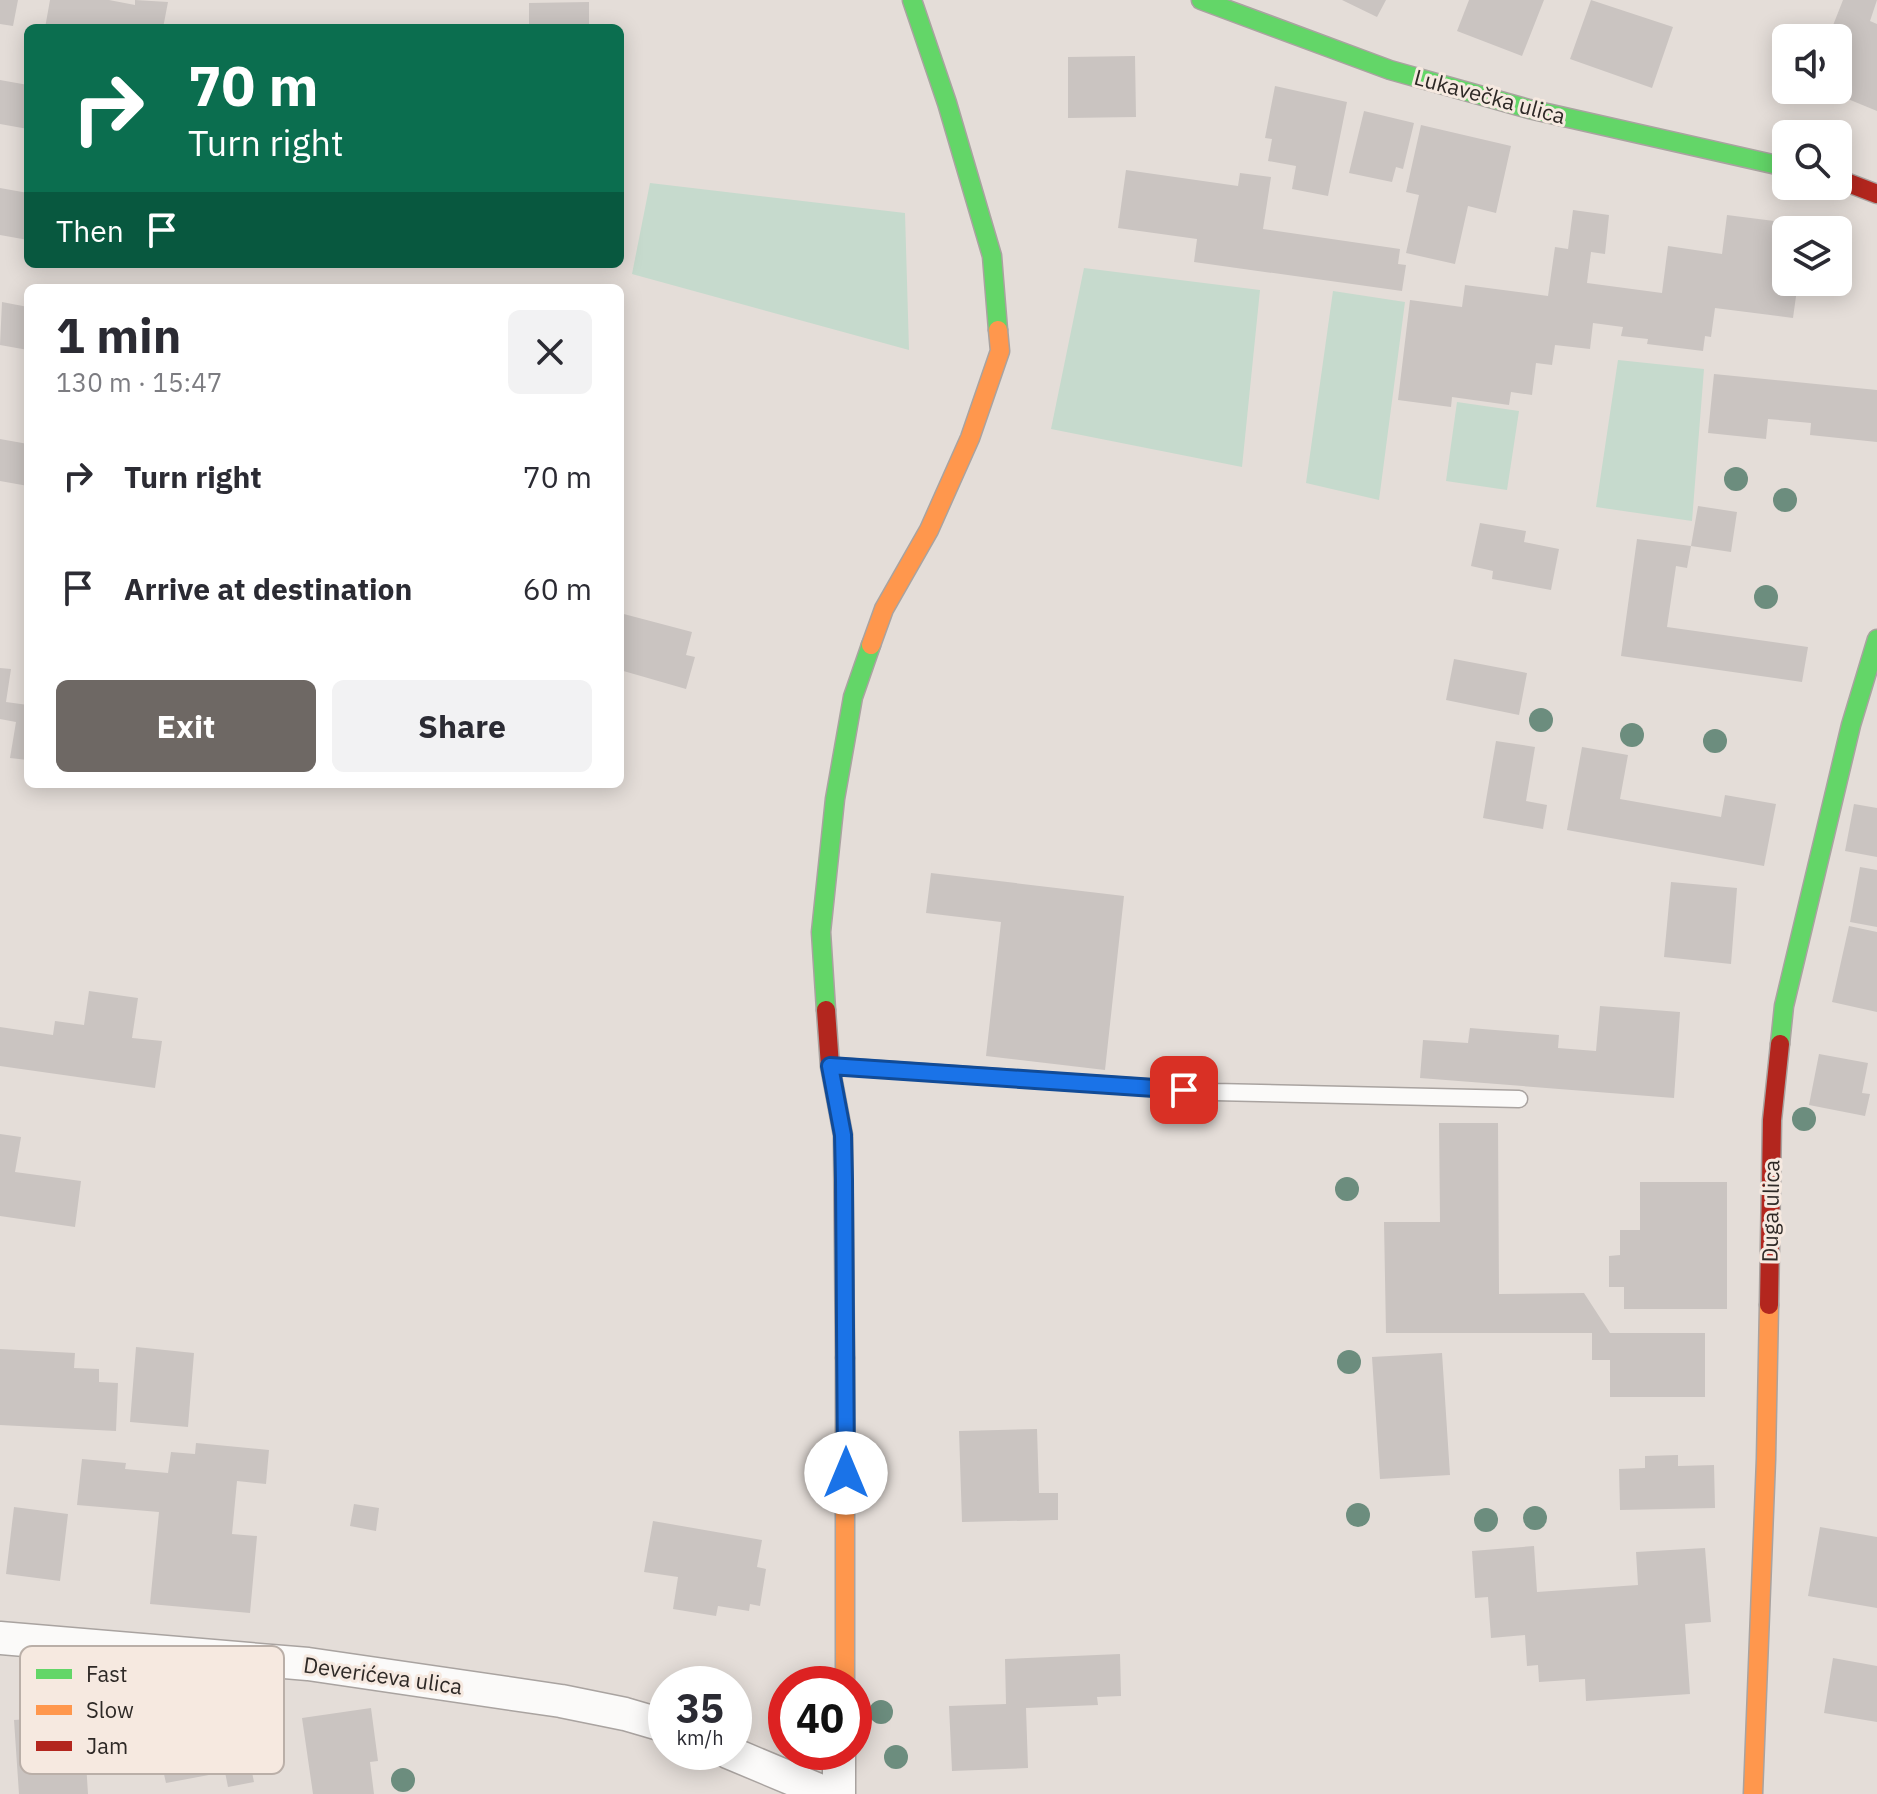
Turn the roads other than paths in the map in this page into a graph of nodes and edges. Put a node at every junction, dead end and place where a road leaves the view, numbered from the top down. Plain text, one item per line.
1 (912, 0) edge
2 (1201, 0) edge
3 (1772, 164) edge
4 (1852, 184) edge
5 (1877, 194) edge
6 (1877, 639) edge
7 (830, 1066) junction
8 (1519, 1099) dead end
9 (0, 1638) edge
10 (95, 1646) edge
11 (284, 1662) edge
12 (845, 1666) edge
13 (648, 1721) edge
14 (752, 1762) edge
15 (839, 1770) edge
16 (828, 1794) edge
17 (839, 1794) edge
18 (1753, 1794) edge

1 - 7 street
2 - 3 street, Lukavečka ulica
4 - 5 street
6 - 18 street, Duga ulica
7 - 8 lane
7 - 12 street
9 - 10 street, Deverićeva ulica
11 - 13 street, Deverićeva ulica
14 - 16 street
15 - 17 street

